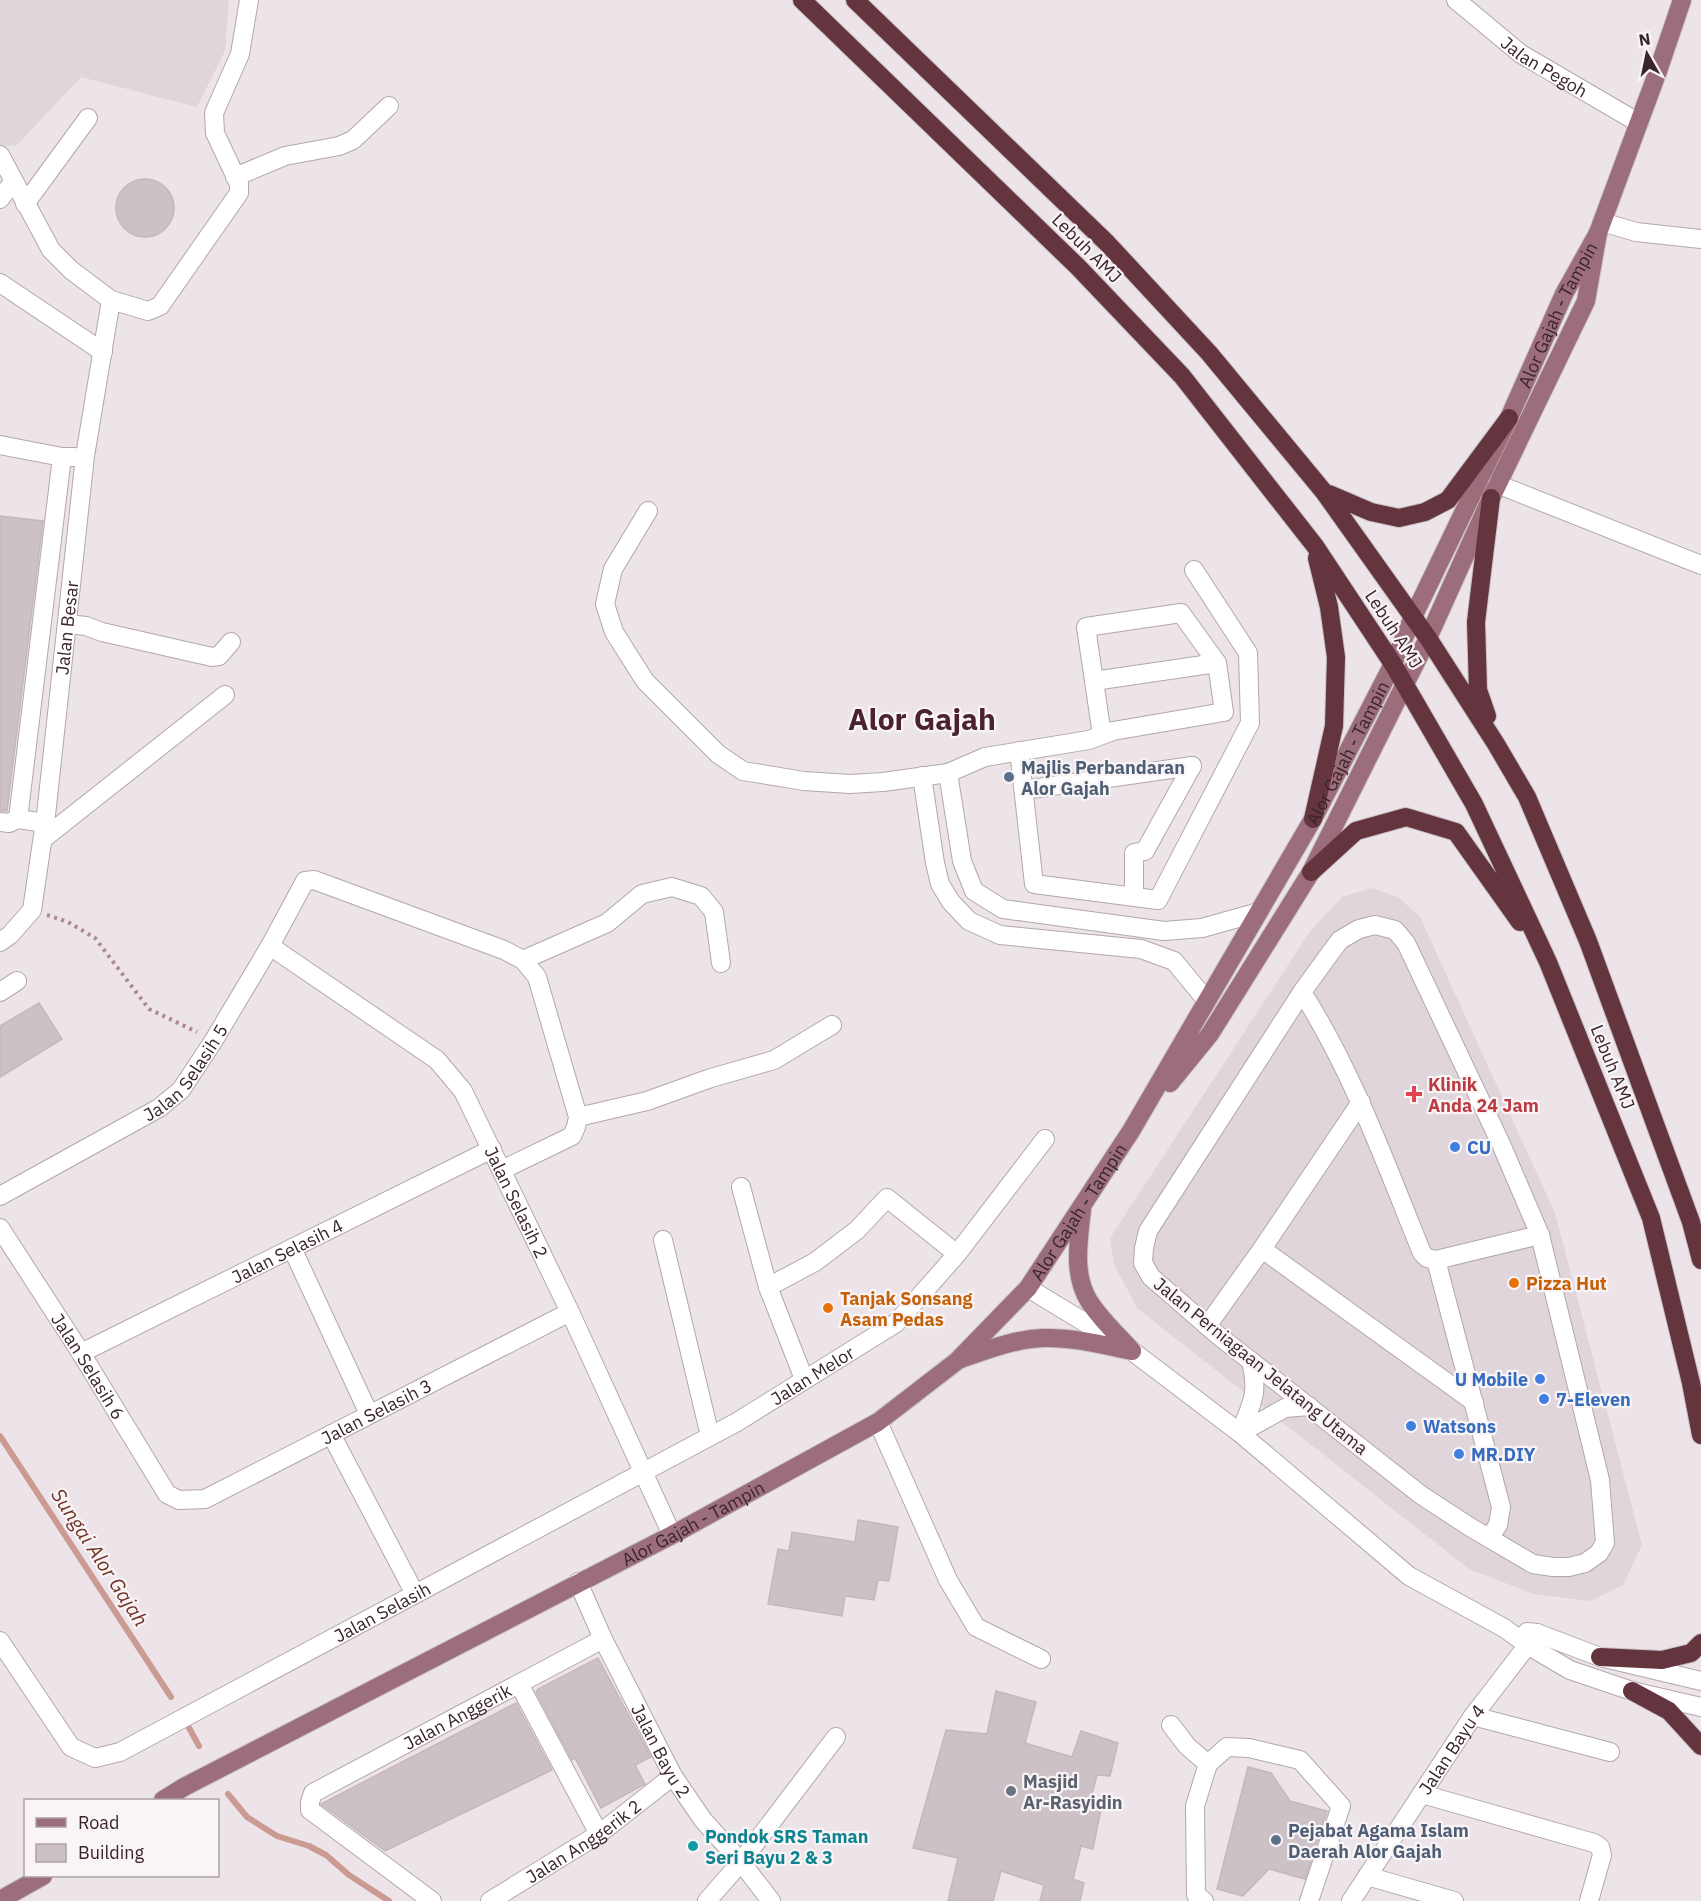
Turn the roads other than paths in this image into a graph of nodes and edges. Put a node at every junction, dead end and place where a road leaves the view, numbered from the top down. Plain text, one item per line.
1 (249, 0) edge
2 (802, 0) edge
3 (855, 0) edge
4 (1456, 0) edge
5 (1682, 0) edge
6 (389, 106) dead end
7 (88, 118) dead end
8 (1638, 123) junction
9 (0, 155) edge
10 (236, 177) junction
11 (13, 182) junction
12 (0, 199) edge
13 (26, 204) junction
14 (1600, 227) junction
15 (1701, 239) edge
16 (0, 283) edge
17 (111, 300) junction
18 (103, 352) junction
19 (1509, 418) junction
20 (0, 445) edge
21 (85, 456) junction
22 (63, 457) junction
23 (1494, 491) junction
24 (1324, 492) junction
25 (648, 511) dead end
26 (1315, 546) junction
27 (1701, 565) edge
28 (1194, 570) dead end
29 (1413, 617) junction
30 (67, 624) junction
31 (1428, 638) junction
32 (231, 642) dead end
33 (1217, 663) junction
34 (1393, 664) junction
35 (1094, 681) junction
36 (1405, 685) junction
37 (225, 695) dead end
38 (1102, 735) junction
39 (1496, 744) junction
40 (1019, 751) junction
41 (948, 773) junction
42 (922, 776) junction
43 (1024, 790) junction
44 (1313, 819) junction
45 (9, 820) edge
46 (44, 831) junction
47 (1311, 872) junction
48 (974, 891) junction
49 (1134, 897) junction
50 (1259, 912) junction
51 (969, 921) junction
52 (0, 942) edge
53 (270, 946) junction
54 (522, 960) junction
55 (1548, 962) junction
56 (721, 963) dead end
57 (17, 981) dead end
58 (0, 992) edge
59 (1302, 992) junction
60 (1207, 1001) junction
61 (832, 1025) dead end
62 (1361, 1102) junction
63 (578, 1117) junction
64 (1131, 1131) junction
65 (1046, 1139) dead end
66 (492, 1149) junction
67 (502, 1170) junction
68 (741, 1186) dead end
69 (0, 1196) edge
70 (1082, 1205) junction
71 (0, 1228) edge
72 (1540, 1235) junction
73 (663, 1240) dead end
74 (292, 1248) junction
75 (1262, 1249) junction
76 (957, 1254) junction
77 (1436, 1260) junction
78 (1701, 1260) edge
79 (768, 1287) junction
80 (1028, 1288) junction
81 (570, 1312) junction
82 (1206, 1326) junction
83 (1132, 1351) junction
84 (81, 1353) junction
85 (957, 1361) junction
86 (1251, 1361) junction
87 (804, 1379) junction
88 (1474, 1402) junction
89 (1309, 1406) junction
90 (369, 1414) junction
91 (878, 1422) junction
92 (1240, 1433) junction
93 (331, 1434) junction
94 (1701, 1435) edge
95 (710, 1436) junction
96 (644, 1471) junction
97 (179, 1500) joint
98 (672, 1535) junction
99 (1489, 1538) junction
100 (579, 1582) junction
101 (415, 1594) junction
102 (603, 1639) junction
103 (1533, 1640) junction
104 (0, 1641) edge
105 (1701, 1643) edge
106 (1600, 1657) junction
107 (1041, 1659) dead end
108 (1701, 1681) edge
109 (519, 1684) junction
110 (1632, 1691) junction
111 (1701, 1707) edge
112 (1473, 1716) junction
113 (1171, 1725) dead end
114 (836, 1737) dead end
115 (1701, 1746) edge
116 (1610, 1752) dead end
117 (1208, 1764) junction
118 (673, 1776) junction
119 (1422, 1794) junction
120 (165, 1799) edge
121 (599, 1834) junction
122 (741, 1862) junction
123 (1368, 1876) junction
124 (40, 1877) edge
125 (0, 1900) edge
126 (432, 1901) edge
127 (490, 1901) edge
128 (707, 1901) edge
129 (771, 1901) edge
130 (1204, 1901) edge
131 (1309, 1901) edge
132 (1351, 1901) edge
133 (1454, 1901) edge
134 (1589, 1901) edge

1 - 10 street
2 - 26 highway, Lebuh AMJ
3 - 24 highway, Lebuh AMJ
4 - 8 street, Jalan Pegoh
5 - 8 main road
6 - 10 street
7 - 13 street
8 - 14 main road
9 - 11 street
10 - 17 street
11 - 12 street
11 - 13 street
13 - 17 street
14 - 15 street
14 - 19 main road, Alor Gajah - Tampin
14 - 23 main road, Alor Gajah - Tampin
16 - 18 street
17 - 18 street, Jalan Besar
18 - 21 street, Jalan Besar
19 - 24 highway
19 - 29 main road, Alor Gajah - Tampin
20 - 22 street
21 - 22 street
21 - 30 street, Jalan Besar
22 - 45 street
23 - 27 street
23 - 31 main road, Alor Gajah - Tampin
23 - 39 highway
24 - 29 highway, Lebuh AMJ
25 - 42 street
26 - 34 highway, Lebuh AMJ
26 - 44 highway
28 - 49 street
29 - 31 highway, Lebuh AMJ
29 - 34 main road, Alor Gajah - Tampin
30 - 32 street
30 - 46 street, Jalan Besar
31 - 36 main road, Alor Gajah - Tampin
31 - 39 highway, Lebuh AMJ
33 - 35 street
33 - 35 street
33 - 38 street
34 - 36 highway, Lebuh AMJ
34 - 44 main road, Alor Gajah - Tampin
35 - 38 street
36 - 47 main road, Alor Gajah - Tampin
36 - 55 highway, Lebuh AMJ
37 - 46 street
38 - 40 street
39 - 78 highway, Lebuh AMJ
40 - 41 street
40 - 43 street
41 - 42 street
41 - 48 street
42 - 51 street
43 - 49 street
43 - 49 street
44 - 50 main road, Alor Gajah - Tampin
45 - 46 street
46 - 52 street, Jalan Besar
47 - 55 highway
47 - 64 main road, Alor Gajah - Tampin
48 - 50 street
48 - 51 street
50 - 60 main road, Alor Gajah - Tampin
51 - 60 street
53 - 54 street, Jalan Selasih 5
53 - 66 street, Jalan Selasih 2
53 - 69 street, Jalan Selasih 5
54 - 56 street
54 - 63 street
55 - 94 highway, Lebuh AMJ
57 - 58 street
59 - 62 street
59 - 72 street, Jalan Perniagaan Jelatang Utama
59 - 82 street, Jalan Perniagaan Jelatang Utama
60 - 64 main road, Alor Gajah - Tampin
61 - 63 street
62 - 75 street
62 - 77 street
63 - 67 street
64 - 70 main road, Alor Gajah - Tampin
65 - 76 street, Jalan Melor
66 - 67 street, Jalan Selasih 2
66 - 74 street, Jalan Selasih 4
67 - 81 street, Jalan Selasih 2
68 - 79 street
70 - 80 main road, Alor Gajah - Tampin
70 - 83 main road
71 - 84 street, Jalan Selasih 6
72 - 77 street
72 - 99 street, Jalan Perniagaan Jelatang Utama
73 - 95 street
74 - 84 street, Jalan Selasih 4
74 - 90 street
75 - 82 street
75 - 88 street
76 - 79 street
76 - 87 street, Jalan Melor
77 - 88 street
79 - 87 street
80 - 83 street
80 - 85 main road, Alor Gajah - Tampin
81 - 90 street, Jalan Selasih 3
81 - 96 street, Jalan Selasih 2
82 - 86 street, Jalan Perniagaan Jelatang Utama
83 - 85 main road
83 - 92 street
84 - 97 street, Jalan Selasih 6
85 - 91 main road, Alor Gajah - Tampin
86 - 89 street, Jalan Perniagaan Jelatang Utama
86 - 92 street
87 - 95 street, Jalan Melor
88 - 99 street
89 - 92 street
89 - 99 street, Jalan Perniagaan Jelatang Utama
90 - 93 street, Jalan Selasih 3
91 - 98 main road, Alor Gajah - Tampin
91 - 107 street
92 - 103 street
93 - 97 street, Jalan Selasih 3
93 - 101 street
95 - 96 street, Jalan Melor
96 - 98 street, Jalan Selasih 2
96 - 101 street, Jalan Selasih
98 - 100 main road, Alor Gajah - Tampin
100 - 102 street, Jalan Bayu 2
100 - 120 main road, Alor Gajah - Tampin
101 - 104 street, Jalan Selasih
102 - 109 street, Jalan Anggerik
102 - 118 street, Jalan Bayu 2
103 - 106 street
103 - 110 street
103 - 112 street, Jalan Bayu 4
105 - 106 highway
106 - 108 street
109 - 121 street
109 - 126 street, Jalan Anggerik
110 - 111 street
110 - 115 highway
112 - 116 street
112 - 119 street, Jalan Bayu 4
113 - 117 street
114 - 122 street
117 - 130 street
117 - 131 street
118 - 121 street, Jalan Anggerik 2
118 - 122 street, Jalan Bayu 2
119 - 123 street, Jalan Bayu 4
119 - 134 street
121 - 127 street, Jalan Anggerik 2
122 - 128 street
122 - 129 street, Jalan Bayu 2
123 - 132 street, Jalan Bayu 4
123 - 133 street
124 - 125 main road

